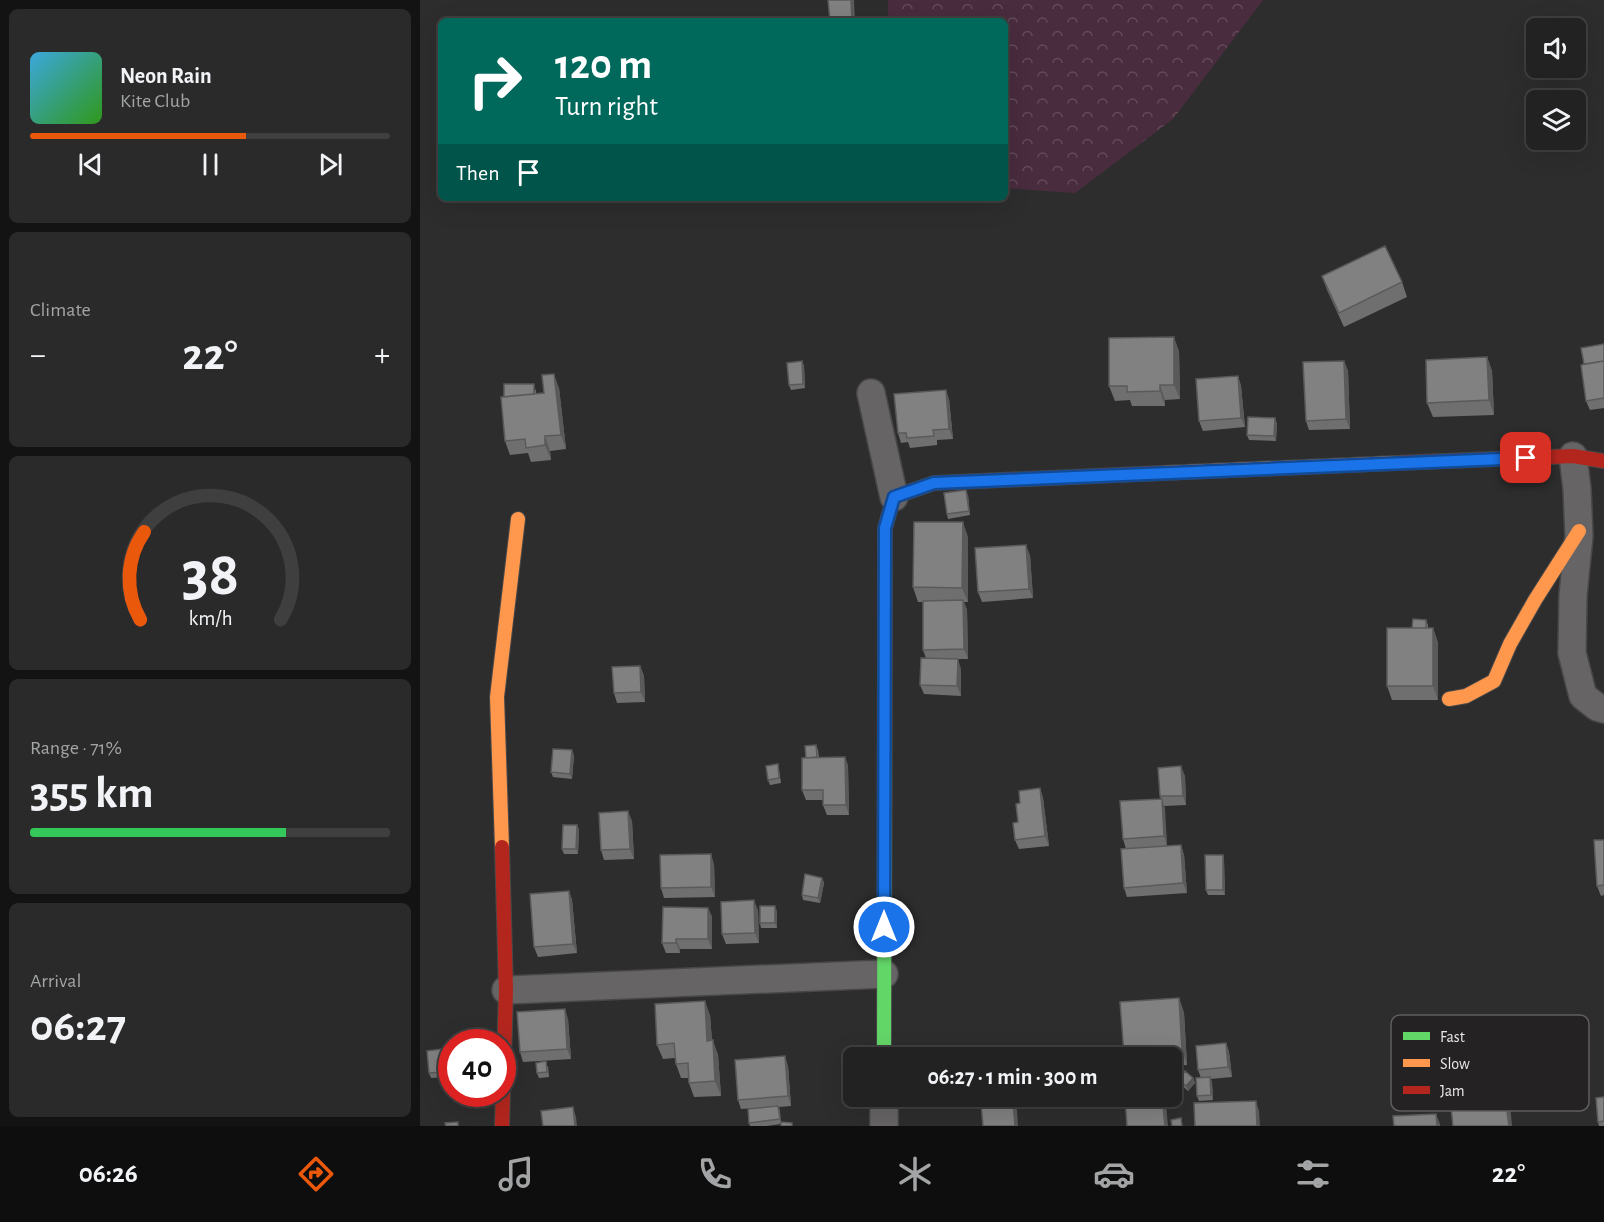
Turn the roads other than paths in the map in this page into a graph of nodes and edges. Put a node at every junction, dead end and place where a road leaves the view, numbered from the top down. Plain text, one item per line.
1 (871, 393) dead end
2 (1573, 456) junction
3 (1604, 461) edge
4 (894, 497) junction
5 (518, 519) dead end
6 (1578, 531) junction
7 (1449, 699) dead end
8 (1604, 709) edge
9 (884, 974) junction
10 (506, 990) junction
11 (884, 1047) edge
12 (884, 1107) edge
13 (502, 1126) edge
14 (884, 1126) edge

1 - 4 street
2 - 3 street
2 - 4 street
2 - 6 street
4 - 9 street
5 - 10 street
6 - 7 street
6 - 8 street
9 - 10 street
9 - 11 street
10 - 13 street
12 - 14 street

